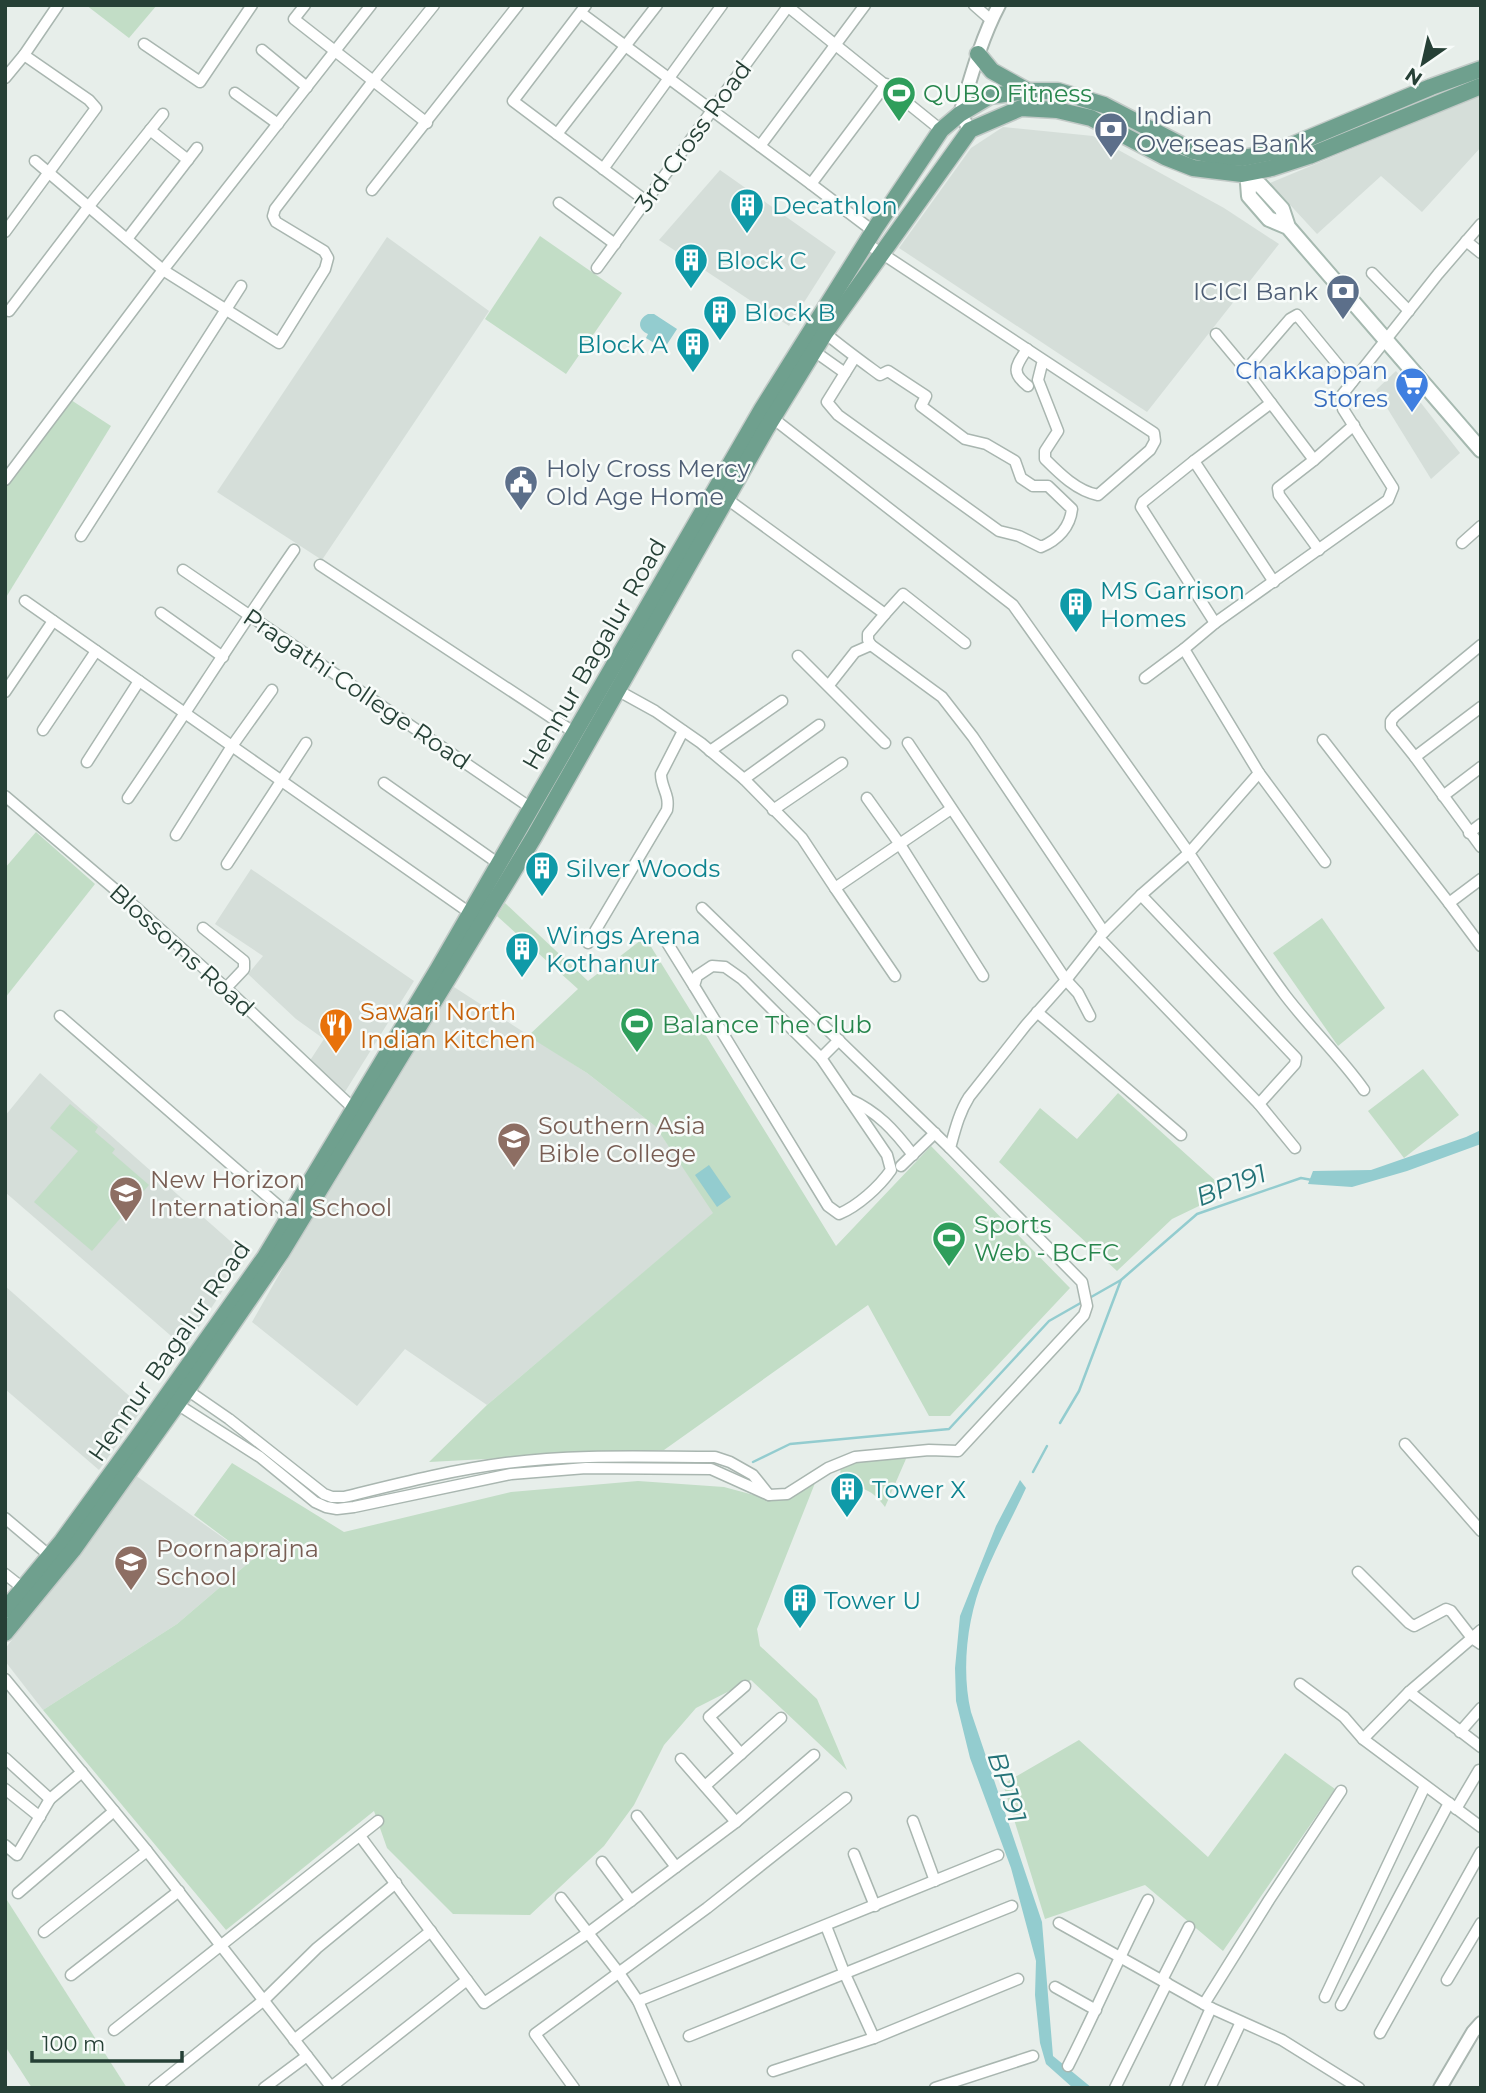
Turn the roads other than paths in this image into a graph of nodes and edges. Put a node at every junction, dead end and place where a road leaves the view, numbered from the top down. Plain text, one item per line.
1 (58, 5) edge
2 (251, 5) edge
3 (305, 5) edge
4 (372, 5) edge
5 (435, 5) edge
6 (517, 5) edge
7 (657, 5) edge
8 (722, 5) edge
9 (865, 5) edge
10 (974, 5) edge
11 (999, 5) edge
12 (788, 6) edge
13 (583, 9) edge
14 (991, 20) junction
15 (144, 44) dead end
16 (836, 44) junction
17 (626, 47) junction
18 (262, 50) dead end
19 (335, 51) junction
20 (978, 54) junction
21 (24, 55) junction
22 (1481, 69) edge
23 (5, 78) edge
24 (668, 78) junction
25 (373, 81) junction
26 (886, 84) junction
27 (1481, 86) edge
28 (307, 87) junction
29 (1027, 91) junction
30 (235, 93) dead end
31 (712, 111) junction
32 (163, 114) dead end
33 (960, 114) junction
34 (426, 123) junction
35 (278, 124) junction
36 (150, 130) junction
37 (941, 130) junction
38 (970, 130) junction
39 (557, 134) junction
40 (760, 146) junction
41 (197, 148) dead end
42 (188, 160) junction
43 (35, 161) dead end
44 (603, 169) junction
45 (50, 172) junction
46 (1244, 172) junction
47 (811, 184) junction
48 (372, 190) dead end
49 (646, 201) junction
50 (559, 203) dead end
51 (89, 206) junction
52 (1481, 224) edge
53 (5, 232) edge
54 (869, 237) junction
55 (128, 239) junction
56 (1466, 241) junction
57 (615, 244) junction
58 (882, 253) junction
59 (1481, 253) edge
60 (597, 268) dead end
61 (163, 270) junction
62 (1372, 273) dead end
63 (241, 286) dead end
64 (227, 310) junction
65 (9, 311) dead end
66 (1409, 311) junction
67 (825, 333) junction
68 (1216, 334) dead end
69 (1386, 339) junction
70 (1027, 349) junction
71 (814, 351) junction
72 (855, 357) junction
73 (1043, 360) junction
74 (1246, 370) junction
75 (845, 373) junction
76 (1352, 382) junction
77 (1028, 386) dead end
78 (1271, 404) junction
79 (768, 414) junction
80 (1354, 425) junction
81 (1481, 450) edge
82 (1314, 460) junction
83 (1194, 461) junction
84 (5, 480) edge
85 (727, 499) junction
86 (1481, 526) edge
87 (81, 536) dead end
88 (1462, 543) dead end
89 (294, 550) dead end
90 (1319, 551) junction
91 (320, 565) dead end
92 (183, 570) dead end
93 (1274, 582) junction
94 (25, 601) dead end
95 (161, 613) dead end
96 (885, 614) junction
97 (248, 615) junction
98 (53, 621) junction
99 (1215, 623) junction
100 (965, 643) dead end
101 (872, 645) junction
102 (1481, 645) edge
103 (1184, 649) junction
104 (96, 651) junction
105 (798, 656) dead end
106 (223, 657) junction
107 (1145, 678) dead end
108 (139, 681) junction
109 (829, 685) junction
110 (272, 690) dead end
111 (617, 690) junction
112 (5, 692) edge
113 (782, 701) dead end
114 (1481, 707) edge
115 (185, 713) junction
116 (819, 725) dead end
117 (44, 730) dead end
118 (683, 731) junction
119 (575, 733) junction
120 (1323, 740) dead end
121 (306, 743) dead end
122 (885, 743) dead end
123 (908, 743) dead end
124 (232, 746) junction
125 (710, 751) junction
126 (1415, 757) junction
127 (87, 762) dead end
128 (842, 763) dead end
129 (1481, 767) edge
130 (1259, 774) junction
131 (744, 779) junction
132 (281, 781) junction
133 (384, 783) dead end
134 (1443, 796) junction
135 (867, 797) dead end
136 (128, 798) dead end
137 (7, 801) edge
138 (531, 808) junction
139 (951, 808) junction
140 (773, 810) junction
141 (1481, 824) edge
142 (1469, 833) junction
143 (176, 835) dead end
144 (899, 843) junction
145 (1481, 847) edge
146 (1189, 853) junction
147 (1325, 862) dead end
148 (227, 864) dead end
149 (499, 864) junction
150 (1481, 879) edge
151 (835, 888) junction
152 (1142, 895) junction
153 (1449, 903) junction
154 (702, 908) dead end
155 (470, 913) junction
156 (203, 928) dead end
157 (1101, 935) junction
158 (663, 936) dead end
159 (588, 943) dead end
160 (1481, 946) edge
161 (983, 975) dead end
162 (895, 976) dead end
163 (1066, 979) junction
164 (694, 986) junction
165 (226, 988) junction
166 (1037, 1012) junction
167 (60, 1016) dead end
168 (1090, 1016) dead end
169 (839, 1041) junction
170 (821, 1058) junction
171 (1364, 1090) dead end
172 (849, 1099) junction
173 (1259, 1104) junction
174 (354, 1109) junction
175 (935, 1133) junction
176 (1181, 1135) dead end
177 (341, 1144) junction
178 (950, 1148) junction
179 (1295, 1148) dead end
180 (913, 1155) junction
181 (901, 1166) dead end
182 (290, 1216) junction
183 (187, 1390) junction
184 (177, 1404) junction
185 (1405, 1444) dead end
186 (379, 1489) junction
187 (769, 1495) junction
188 (380, 1502) junction
189 (5, 1518) edge
190 (1481, 1531) edge
191 (67, 1546) junction
192 (50, 1556) junction
193 (1358, 1572) dead end
194 (5, 1574) edge
195 (24, 1589) junction
196 (5, 1610) edge
197 (1481, 1630) edge
198 (5, 1633) edge
199 (1476, 1641) edge
200 (5, 1679) edge
201 (1300, 1684) dead end
202 (745, 1686) dead end
203 (1409, 1692) junction
204 (1481, 1708) edge
205 (781, 1718) dead end
206 (1460, 1732) junction
207 (1363, 1739) junction
208 (1481, 1747) edge
209 (741, 1754) junction
210 (814, 1755) dead end
211 (5, 1758) edge
212 (681, 1759) dead end
213 (1479, 1770) dead end
214 (82, 1772) junction
215 (705, 1786) junction
216 (1426, 1786) junction
217 (5, 1788) edge
218 (1341, 1791) dead end
219 (846, 1798) dead end
220 (50, 1799) junction
221 (1452, 1806) junction
222 (114, 1811) junction
223 (637, 1816) dead end
224 (40, 1817) junction
225 (378, 1821) dead end
226 (913, 1821) dead end
227 (736, 1822) junction
228 (1481, 1827) edge
229 (360, 1836) junction
230 (5, 1845) edge
231 (147, 1851) junction
232 (1481, 1852) edge
233 (854, 1854) dead end
234 (998, 1856) dead end
235 (603, 1862) dead end
236 (676, 1867) junction
237 (934, 1881) junction
238 (396, 1884) junction
239 (179, 1891) junction
240 (18, 1893) dead end
241 (561, 1898) dead end
242 (1148, 1900) dead end
243 (631, 1901) junction
244 (875, 1906) junction
245 (1012, 1906) dead end
246 (1059, 1923) dead end
247 (1481, 1923) edge
248 (826, 1926) junction
249 (1189, 1927) dead end
250 (431, 1931) junction
251 (44, 1932) dead end
252 (588, 1933) junction
253 (221, 1947) junction
254 (1119, 1956) junction
255 (844, 1972) junction
256 (619, 1973) junction
257 (71, 1975) dead end
258 (1018, 1979) dead end
259 (467, 1980) junction
260 (1447, 1980) dead end
261 (1164, 1982) junction
262 (1055, 1987) dead end
263 (1325, 1997) dead end
264 (264, 2000) junction
265 (638, 2001) junction
266 (1341, 2005) dead end
267 (1208, 2006) junction
268 (1096, 2010) junction
269 (1241, 2022) junction
270 (1481, 2023) edge
271 (114, 2030) dead end
272 (1380, 2033) dead end
273 (689, 2036) dead end
274 (874, 2038) junction
275 (294, 2040) junction
276 (307, 2056) junction
277 (1033, 2056) dead end
278 (1069, 2066) dead end
279 (773, 2071) dead end
280 (331, 2087) edge
281 (154, 2088) edge
282 (264, 2088) edge
283 (574, 2088) edge
284 (676, 2088) edge
285 (935, 2088) edge
286 (1115, 2088) edge
287 (1175, 2088) edge
288 (1210, 2088) edge
289 (1359, 2088) edge
290 (1440, 2088) edge

1 - 21 street
2 - 15 street
3 - 19 street
4 - 19 street
5 - 25 street
6 - 34 street
7 - 17 street
8 - 24 street
9 - 16 street
10 - 14 street
11 - 14 street
12 - 16 street
12 - 31 street, 3rd Cross Road
13 - 17 street
13 - 39 street
14 - 20 street
16 - 26 street
16 - 40 street
17 - 24 street
17 - 39 street
18 - 28 street
19 - 25 street
19 - 28 street
20 - 29 main road
20 - 33 street
21 - 23 street
21 - 45 street
22 - 46 main road, Hennur Bagalur Road
24 - 31 street
24 - 44 street
25 - 34 street
25 - 64 street
26 - 37 street
26 - 47 street
27 - 46 main road, Hennur Bagalur Road
28 - 35 street
29 - 33 main road, Hennur Bagalur Road
29 - 46 main road, Hennur Bagalur Road
30 - 35 street
31 - 40 street
31 - 49 street, 3rd Cross Road
32 - 36 street
33 - 37 main road, Hennur Bagalur Road
33 - 38 street
34 - 48 street
35 - 61 street
36 - 42 street
36 - 51 street
37 - 54 main road, Hennur Bagalur Road
38 - 46 main road, Hennur Bagalur Road
38 - 58 main road, Hennur Bagalur Road
39 - 44 street
40 - 47 street
41 - 42 street
42 - 55 street
43 - 45 street
44 - 49 street
45 - 51 street
45 - 53 street
46 - 69 main road
47 - 54 street
49 - 57 street, 3rd Cross Road
50 - 57 street
51 - 55 street
51 - 65 street
52 - 56 street
54 - 58 street
54 - 79 main road, Hennur Bagalur Road
55 - 61 street
56 - 59 street
56 - 66 street
57 - 60 street, 3rd Cross Road
58 - 67 main road, Hennur Bagalur Road
58 - 70 street
61 - 64 street
61 - 84 street
62 - 66 street
63 - 64 street
64 - 87 street
66 - 69 street
67 - 71 main road, Hennur Bagalur Road
67 - 72 street
68 - 74 street
69 - 76 street
69 - 81 main road
70 - 73 street
70 - 77 street
71 - 75 street
71 - 79 main road, Hennur Bagalur Road
72 - 75 street
72 - 75 street
73 - 73 street
74 - 76 street
74 - 78 street
76 - 80 street
78 - 82 street
78 - 83 street
79 - 85 main road, Hennur Bagalur Road
79 - 119 main road, Hennur Bagalur Road
79 - 146 street
80 - 82 street
80 - 90 street
82 - 90 street
83 - 93 street
83 - 99 street
85 - 96 street
85 - 111 main road, Hennur Bagalur Road
86 - 88 street
89 - 97 street
90 - 93 street
91 - 119 street
92 - 97 street, Pragathi College Road
93 - 99 street
94 - 98 street
95 - 106 street
96 - 100 street
96 - 101 street
97 - 106 street
97 - 138 street, Pragathi College Road
98 - 104 street
98 - 112 street
99 - 103 street
101 - 109 street
101 - 157 street
102 - 126 street
103 - 107 street
103 - 130 street
104 - 108 street
104 - 117 street
105 - 109 street
106 - 115 street
108 - 115 street
108 - 127 street
109 - 122 street
110 - 124 street
111 - 118 street
111 - 177 main road, Hennur Bagalur Road
113 - 125 street
114 - 126 street
115 - 124 street
115 - 136 street
116 - 131 street
118 - 125 street
118 - 159 street
119 - 138 main road, Hennur Bagalur Road
120 - 153 street
121 - 132 street
123 - 139 street
124 - 132 street
124 - 143 street
125 - 131 street
126 - 134 street
128 - 140 street
129 - 134 street
130 - 146 street
130 - 147 street
131 - 140 street
132 - 148 street
132 - 155 street
133 - 149 street
134 - 142 street
135 - 144 street
137 - 165 street, Blossoms Road
138 - 149 main road, Hennur Bagalur Road
139 - 144 street
139 - 163 street
140 - 151 street
141 - 142 street
142 - 145 street
144 - 151 street
144 - 161 street
146 - 152 street
146 - 171 street
149 - 155 main road, Hennur Bagalur Road
150 - 153 street
151 - 162 street
152 - 157 street
152 - 173 street
153 - 160 street
154 - 169 street
155 - 174 main road, Hennur Bagalur Road
156 - 165 street
157 - 163 street
157 - 173 street
158 - 164 street
163 - 166 street
163 - 168 street
164 - 170 street
164 - 172 street
165 - 174 street, Blossoms Road
166 - 176 street
166 - 178 street
167 - 182 street
169 - 170 street
169 - 175 street
170 - 172 street
172 - 180 street
173 - 179 street
174 - 177 main road, Hennur Bagalur Road
175 - 178 street
175 - 180 street
177 - 182 main road, Hennur Bagalur Road
177 - 183 main road, Hennur Bagalur Road
178 - 187 street
180 - 181 street
182 - 191 main road, Hennur Bagalur Road
183 - 184 main road, Hennur Bagalur Road
183 - 186 street
184 - 188 street
184 - 191 main road, Hennur Bagalur Road
185 - 190 street
186 - 187 street
186 - 188 street
187 - 188 street
189 - 192 street
191 - 192 main road, Hennur Bagalur Road
191 - 198 main road, Hennur Bagalur Road
192 - 195 main road, Hennur Bagalur Road
193 - 199 street
194 - 195 street
195 - 196 main road, Hennur Bagalur Road
197 - 199 street
199 - 203 street
200 - 214 street
201 - 207 street
202 - 209 street
203 - 206 street
203 - 207 street
204 - 206 street
205 - 209 street
206 - 208 street
207 - 216 street
209 - 215 street
210 - 227 street
211 - 220 street
212 - 215 street
213 - 221 street
214 - 220 street
214 - 222 street
215 - 227 street
216 - 221 street
216 - 263 street
217 - 224 street
218 - 267 street
219 - 256 street
220 - 224 street
221 - 228 street
221 - 266 street
222 - 231 street
222 - 240 street
223 - 236 street
224 - 230 street
225 - 229 street
226 - 237 street
227 - 236 street
229 - 238 street
229 - 253 street
231 - 239 street
231 - 251 street
232 - 272 street
233 - 244 street
234 - 237 street
235 - 243 street
236 - 243 street
237 - 244 street
238 - 250 street
238 - 264 street
239 - 253 street
239 - 257 street
241 - 252 street
242 - 254 street
243 - 252 street
244 - 248 street
245 - 255 street
246 - 254 street
247 - 260 street
248 - 255 street
248 - 265 street
249 - 261 street
250 - 259 street
250 - 275 street
252 - 256 street
252 - 259 street
253 - 264 street
253 - 271 street
254 - 261 street
254 - 268 street
255 - 273 street
255 - 274 street
256 - 265 street
256 - 283 street
258 - 274 street
259 - 280 street
261 - 267 street
261 - 286 street
262 - 268 street
264 - 275 street
264 - 281 street
265 - 284 street
267 - 269 street
267 - 287 street
268 - 278 street
269 - 288 street
269 - 289 street
270 - 290 street
274 - 279 street
275 - 276 street
276 - 280 street
276 - 282 street
277 - 285 street

